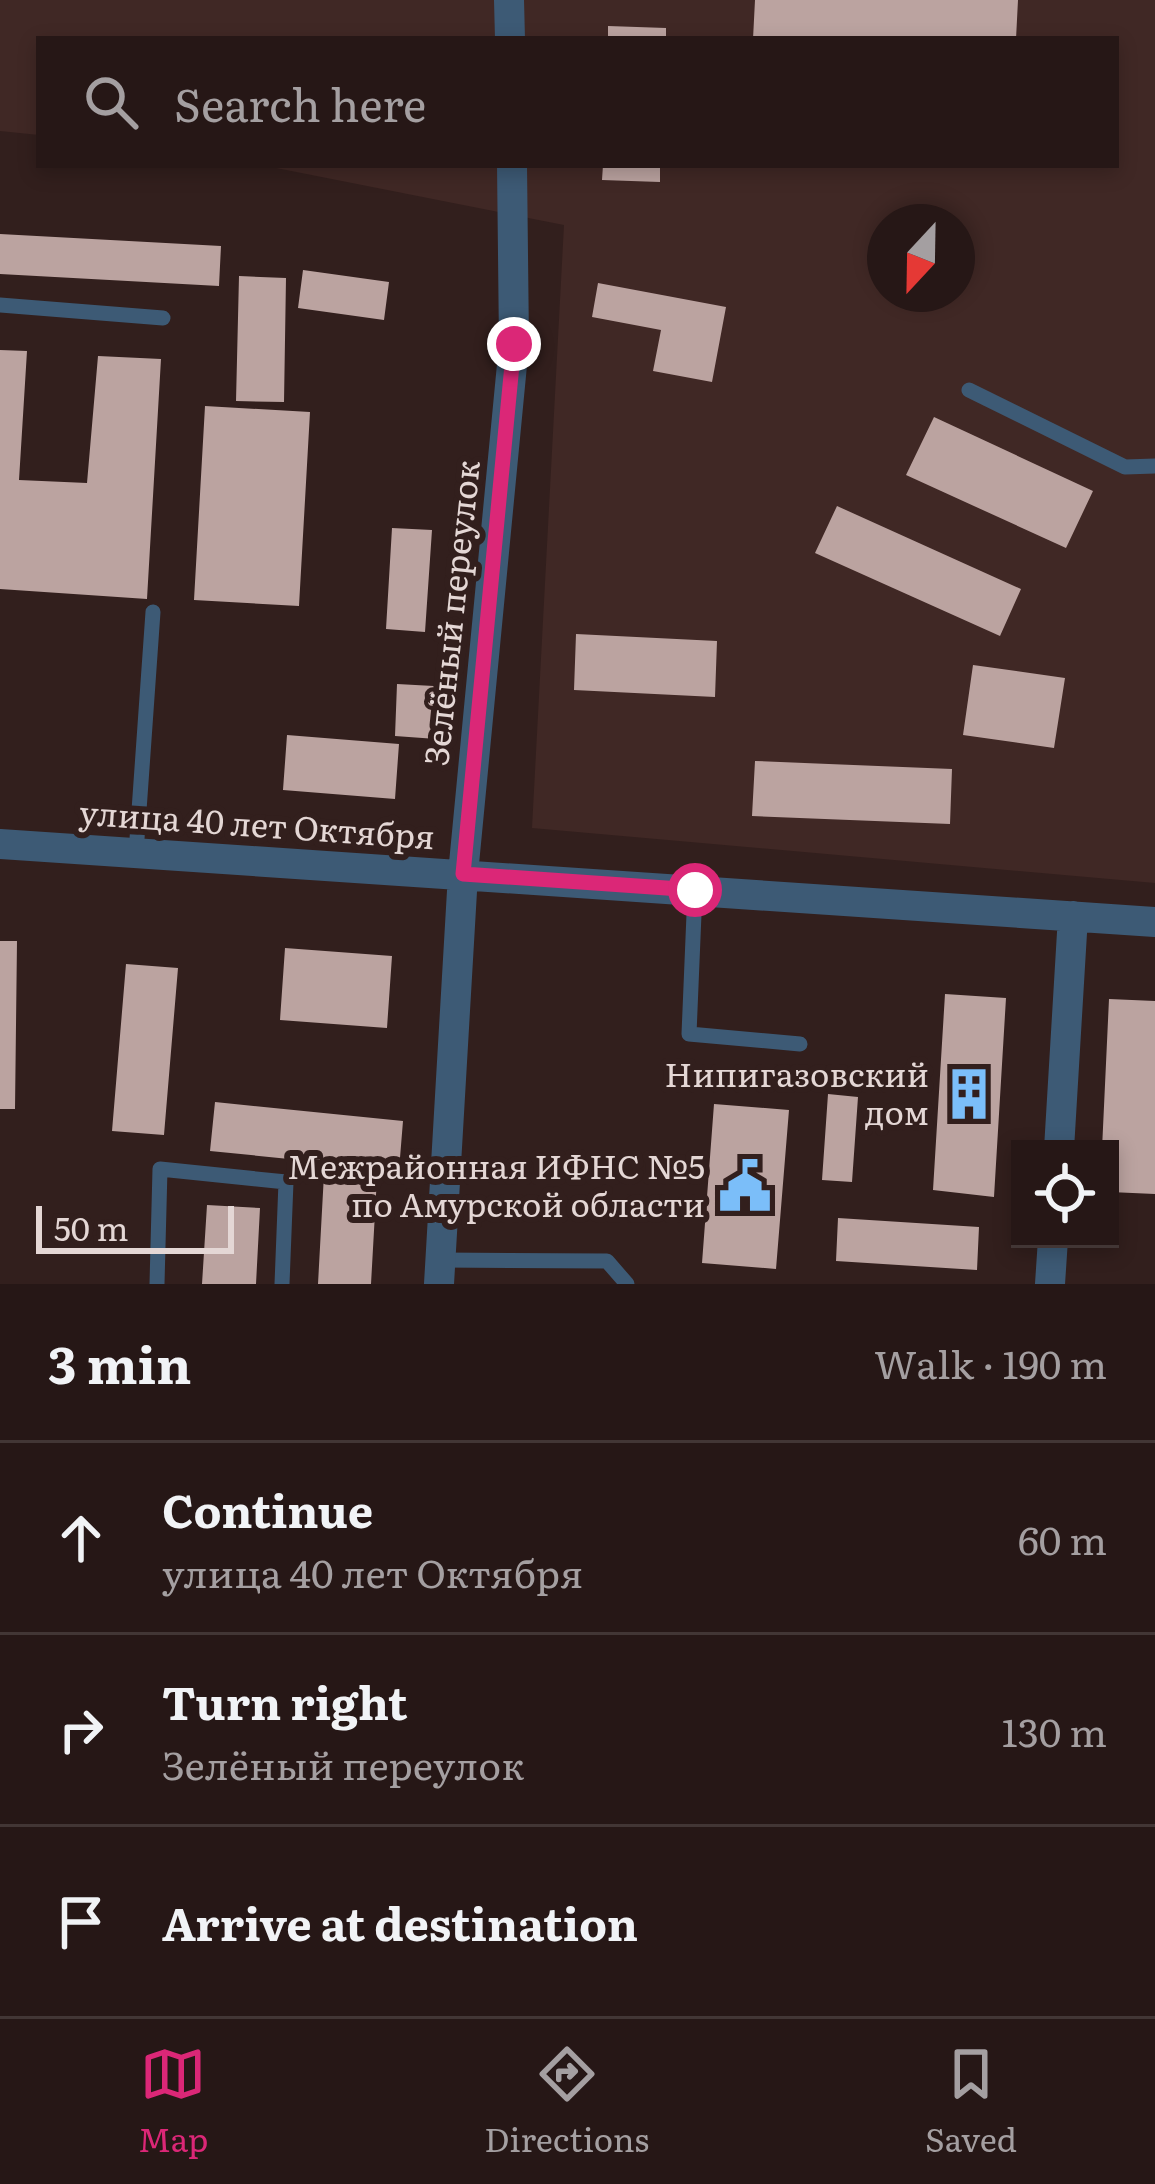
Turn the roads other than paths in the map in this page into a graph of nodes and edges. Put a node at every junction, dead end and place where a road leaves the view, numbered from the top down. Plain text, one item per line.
1 (509, 0) edge
2 (510, 36) edge
3 (512, 168) edge
4 (0, 304) edge
5 (163, 318) dead end
6 (969, 390) dead end
7 (1155, 466) edge
8 (153, 612) dead end
9 (0, 844) edge
10 (136, 853) junction
11 (463, 874) junction
12 (695, 890) junction
13 (1073, 916) junction
14 (1155, 922) edge
15 (800, 1044) dead end
16 (1060, 1140) edge
17 (1052, 1248) edge
18 (439, 1272) edge
19 (157, 1284) edge
20 (281, 1284) edge
21 (627, 1284) edge
22 (1050, 1284) edge

1 - 2 street
3 - 11 street, Зелёный переулок
4 - 5 lane
6 - 7 lane
8 - 10 lane
9 - 10 street, улица 40 лет Октября
10 - 11 street, улица 40 лет Октября
11 - 12 street, улица 40 лет Октября
11 - 18 street, Зелёный переулок
12 - 13 street, улица 40 лет Октября
12 - 15 lane
13 - 14 street, улица 40 лет Октября
13 - 16 street
17 - 22 street
18 - 21 lane
19 - 20 lane

